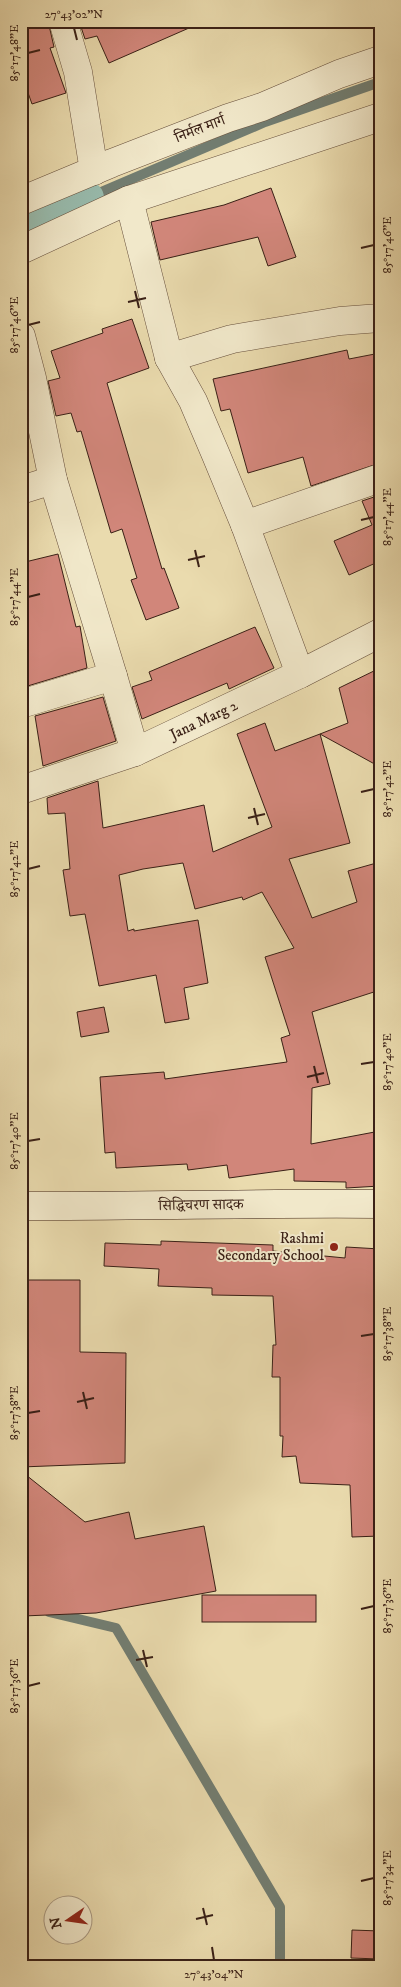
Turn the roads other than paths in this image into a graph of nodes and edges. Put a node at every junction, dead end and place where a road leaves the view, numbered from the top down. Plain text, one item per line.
1 (63, 21) edge
2 (380, 60) edge
3 (380, 117) edge
4 (94, 171) junction
5 (130, 200) junction
6 (21, 201) edge
7 (21, 250) edge
8 (380, 318) edge
9 (21, 336) edge
10 (169, 358) junction
11 (380, 478) edge
12 (53, 480) junction
13 (21, 490) edge
14 (245, 525) junction
15 (380, 633) edge
16 (300, 674) junction
17 (113, 676) junction
18 (21, 704) edge
19 (135, 752) junction
20 (21, 790) edge
21 (380, 1204) edge
22 (21, 1206) edge

1 - 4 street
2 - 4 street, निर्मल मार्ग
3 - 5 street
4 - 6 street, निर्मल मार्ग
5 - 7 street
5 - 10 street
8 - 10 street
9 - 12 street
10 - 14 street
11 - 14 street
12 - 13 street
12 - 17 street
14 - 16 street
15 - 16 street, Jana Marg 2
16 - 19 street, Jana Marg 2
17 - 18 street
17 - 19 street
19 - 20 street, Jana Marg 2
21 - 22 street, सिद्धिचरण सादक

